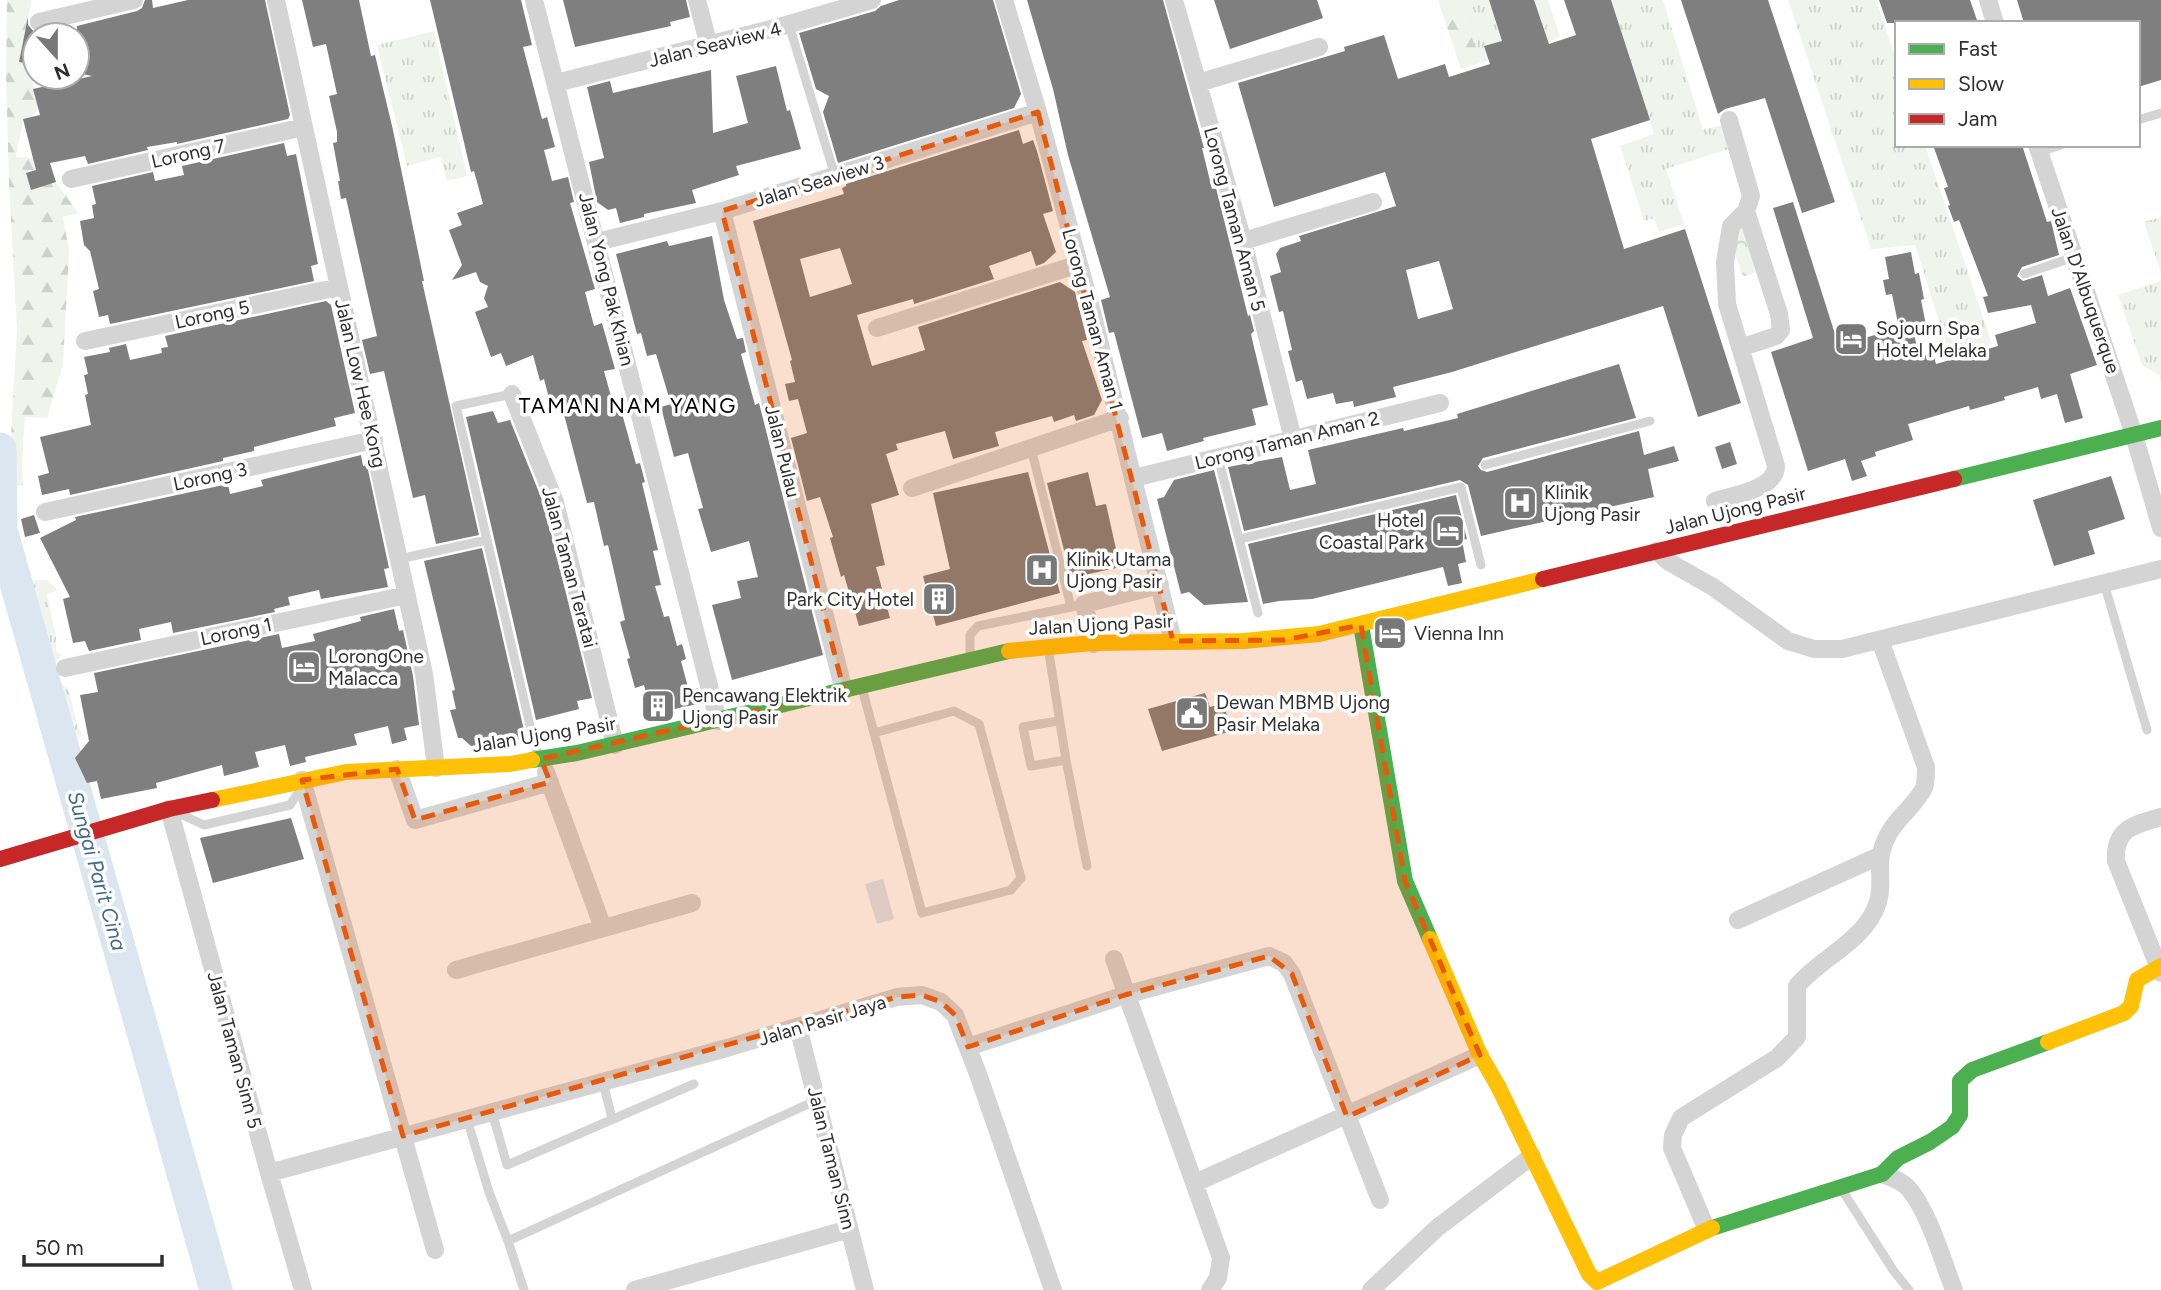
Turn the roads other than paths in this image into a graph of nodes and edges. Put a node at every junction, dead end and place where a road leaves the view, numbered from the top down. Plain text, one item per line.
1 (134, 0) edge
2 (276, 0) edge
3 (534, 0) edge
4 (697, 0) edge
5 (872, 0) edge
6 (1004, 0) edge
7 (1174, 0) edge
8 (1988, 0) edge
9 (43, 21) edge
10 (1994, 21) edge
11 (789, 25) junction
12 (709, 46) junction
13 (1319, 47) dead end
14 (556, 83) junction
15 (1198, 83) junction
16 (1038, 112) junction
17 (2161, 113) edge
18 (2140, 119) edge
19 (1729, 120) dead end
20 (304, 127) junction
21 (2038, 149) edge
22 (835, 176) junction
23 (71, 179) dead end
24 (1373, 202) dead end
25 (722, 211) junction
26 (1746, 211) junction
27 (1242, 241) junction
28 (597, 242) junction
29 (2074, 257) junction
30 (1079, 264) junction
31 (2024, 274) dead end
32 (339, 287) junction
33 (877, 328) dead end
34 (85, 341) dead end
35 (1740, 348) junction
36 (512, 394) joint
37 (1440, 403) dead end
38 (1120, 418) junction
39 (1650, 421) dead end
40 (2161, 428) edge
41 (2134, 435) junction
42 (1293, 439) junction
43 (374, 440) junction
44 (1031, 448) junction
45 (1218, 457) junction
46 (1485, 465) dead end
47 (1134, 478) junction
48 (912, 488) dead end
49 (1715, 501) dead end
50 (45, 513) dead end
51 (2161, 528) edge
52 (1240, 539) junction
53 (487, 540) junction
54 (1656, 551) junction
55 (399, 559) junction
56 (1481, 565) dead end
57 (2161, 569) edge
58 (2104, 583) junction
59 (1160, 585) junction
60 (407, 595) junction
61 (1078, 606) junction
62 (1258, 613) dead end
63 (1361, 625) junction
64 (1880, 640) junction
65 (1173, 641) junction
66 (1094, 644) junction
67 (1048, 645) junction
68 (970, 659) junction
69 (65, 668) dead end
70 (853, 689) junction
71 (718, 721) junction
72 (1058, 721) junction
73 (2147, 730) dead end
74 (874, 733) junction
75 (615, 745) junction
76 (541, 759) junction
77 (1066, 760) junction
78 (436, 768) junction
79 (397, 769) junction
80 (302, 780) junction
81 (550, 782) junction
82 (169, 809) junction
83 (2161, 817) edge
84 (1879, 856) junction
85 (0, 859) edge
86 (1087, 866) dead end
87 (692, 903) dead end
88 (1738, 920) dead end
89 (603, 928) junction
90 (1114, 960) dead end
91 (2160, 969) edge
92 (456, 970) dead end
93 (1125, 995) junction
94 (798, 1027) junction
95 (968, 1047) junction
96 (1480, 1055) junction
97 (603, 1082) junction
98 (694, 1084) dead end
99 (817, 1100) junction
100 (492, 1112) junction
101 (1347, 1117) junction
102 (467, 1119) junction
103 (612, 1119) junction
104 (403, 1136) junction
105 (1532, 1156) junction
106 (269, 1173) junction
107 (1882, 1174) junction
108 (1195, 1183) junction
109 (1840, 1188) junction
110 (1380, 1200) dead end
111 (849, 1229) junction
112 (1707, 1230) junction
113 (508, 1241) junction
114 (435, 1250) dead end
115 (1598, 1286) edge
116 (303, 1290) edge
117 (524, 1290) edge
118 (635, 1290) edge
119 (866, 1290) edge
120 (1053, 1290) edge
121 (1210, 1290) edge
122 (1371, 1290) edge
123 (1909, 1290) edge
124 (1954, 1290) edge

1 - 9 street
2 - 20 street, Jalan Low Hee Kong
3 - 14 street, Jalan Yong Pak Khian
4 - 12 street
5 - 11 street, Jalan Seaview 4
6 - 16 street, Lorong Taman Aman 1
7 - 15 street, Lorong Taman Aman 5
8 - 10 street
11 - 12 street, Jalan Seaview 4
11 - 22 lane
12 - 14 street, Jalan Seaview 4
13 - 15 street
14 - 28 street, Jalan Yong Pak Khian
15 - 27 street, Lorong Taman Aman 5
16 - 22 street, Jalan Seaview 3
16 - 30 street, Lorong Taman Aman 1
17 - 18 lane
19 - 26 street
20 - 23 street, Lorong 7
20 - 32 street, Jalan Low Hee Kong
21 - 29 street, Jalan D'Albuquerque
22 - 25 street, Jalan Seaview 3
24 - 27 street
25 - 28 street, Jalan Seaview 3
25 - 70 street, Jalan Pulau
26 - 35 street
26 - 35 street
27 - 42 street, Lorong Taman Aman 5
28 - 71 street, Jalan Yong Pak Khian
29 - 31 lane
29 - 41 street, Jalan D'Albuquerque
30 - 33 street
30 - 38 street, Lorong Taman Aman 1
32 - 34 street, Lorong 5
32 - 43 street, Jalan Low Hee Kong
35 - 49 street
36 - 53 lane
36 - 75 street, Jalan Taman Teratai
37 - 42 street, Lorong Taman Aman 2
38 - 44 street
38 - 47 street, Lorong Taman Aman 1
39 - 46 lane
40 - 41 main road, Jalan Ujong Pasir
41 - 51 street, Jalan D'Albuquerque
41 - 54 main road, Jalan Ujong Pasir
42 - 45 street, Lorong Taman Aman 2
43 - 50 street, Lorong 3
43 - 55 street, Jalan Low Hee Kong
44 - 48 street
44 - 61 lane
45 - 47 street, Lorong Taman Aman 2
45 - 52 lane
47 - 59 street, Lorong Taman Aman 1
52 - 56 lane
52 - 62 lane
53 - 55 lane
53 - 76 lane
54 - 63 main road, Jalan Ujong Pasir
54 - 64 street
55 - 60 street, Jalan Low Hee Kong
57 - 58 street
58 - 64 street
58 - 73 lane
59 - 61 street
59 - 65 street, Lorong Taman Aman 1
60 - 69 street, Lorong 1
60 - 78 street, Jalan Low Hee Kong
61 - 66 street
61 - 68 lane
63 - 65 main road, Jalan Ujong Pasir
63 - 96 main road
64 - 84 street
65 - 66 main road, Jalan Ujong Pasir
66 - 67 main road, Jalan Ujong Pasir
67 - 68 main road, Jalan Ujong Pasir
67 - 72 lane
68 - 70 main road, Jalan Ujong Pasir
70 - 71 main road, Jalan Ujong Pasir
70 - 74 lane
71 - 75 main road, Jalan Ujong Pasir
72 - 77 lane
72 - 77 lane
74 - 74 lane
75 - 76 main road, Jalan Ujong Pasir
76 - 78 main road, Jalan Ujong Pasir
76 - 81 street
77 - 86 lane
78 - 79 main road, Jalan Ujong Pasir
79 - 80 main road, Jalan Ujong Pasir
79 - 81 street
80 - 82 main road, Jalan Ujong Pasir
80 - 82 lane
80 - 104 street
81 - 89 street
82 - 85 main road, Jalan Ujong Pasir
82 - 106 street, Jalan Taman Sinn 5
83 - 91 street
84 - 88 street
84 - 112 street
87 - 89 street
89 - 92 street
90 - 93 street
91 - 107 main road
93 - 95 street
93 - 101 street
93 - 108 street
94 - 95 street, Jalan Pasir Jaya
94 - 97 street, Jalan Pasir Jaya
94 - 99 street, Jalan Taman Sinn
95 - 120 street, Jalan Pasir Jaya
96 - 101 street
96 - 105 main road
97 - 100 street, Jalan Pasir Jaya
97 - 103 lane
98 - 103 lane
99 - 111 street, Jalan Taman Sinn
99 - 113 lane
100 - 102 street, Jalan Pasir Jaya
100 - 103 lane
101 - 108 street
101 - 110 street
102 - 104 street, Jalan Pasir Jaya
102 - 113 lane
104 - 106 street, Jalan Pasir Jaya
104 - 114 street
105 - 115 main road
105 - 122 street
106 - 116 street, Jalan Taman Sinn 5
107 - 109 main road
107 - 124 street
108 - 121 street
109 - 112 main road
109 - 123 lane
111 - 118 street
111 - 119 street, Jalan Taman Sinn
112 - 115 main road
113 - 117 lane

